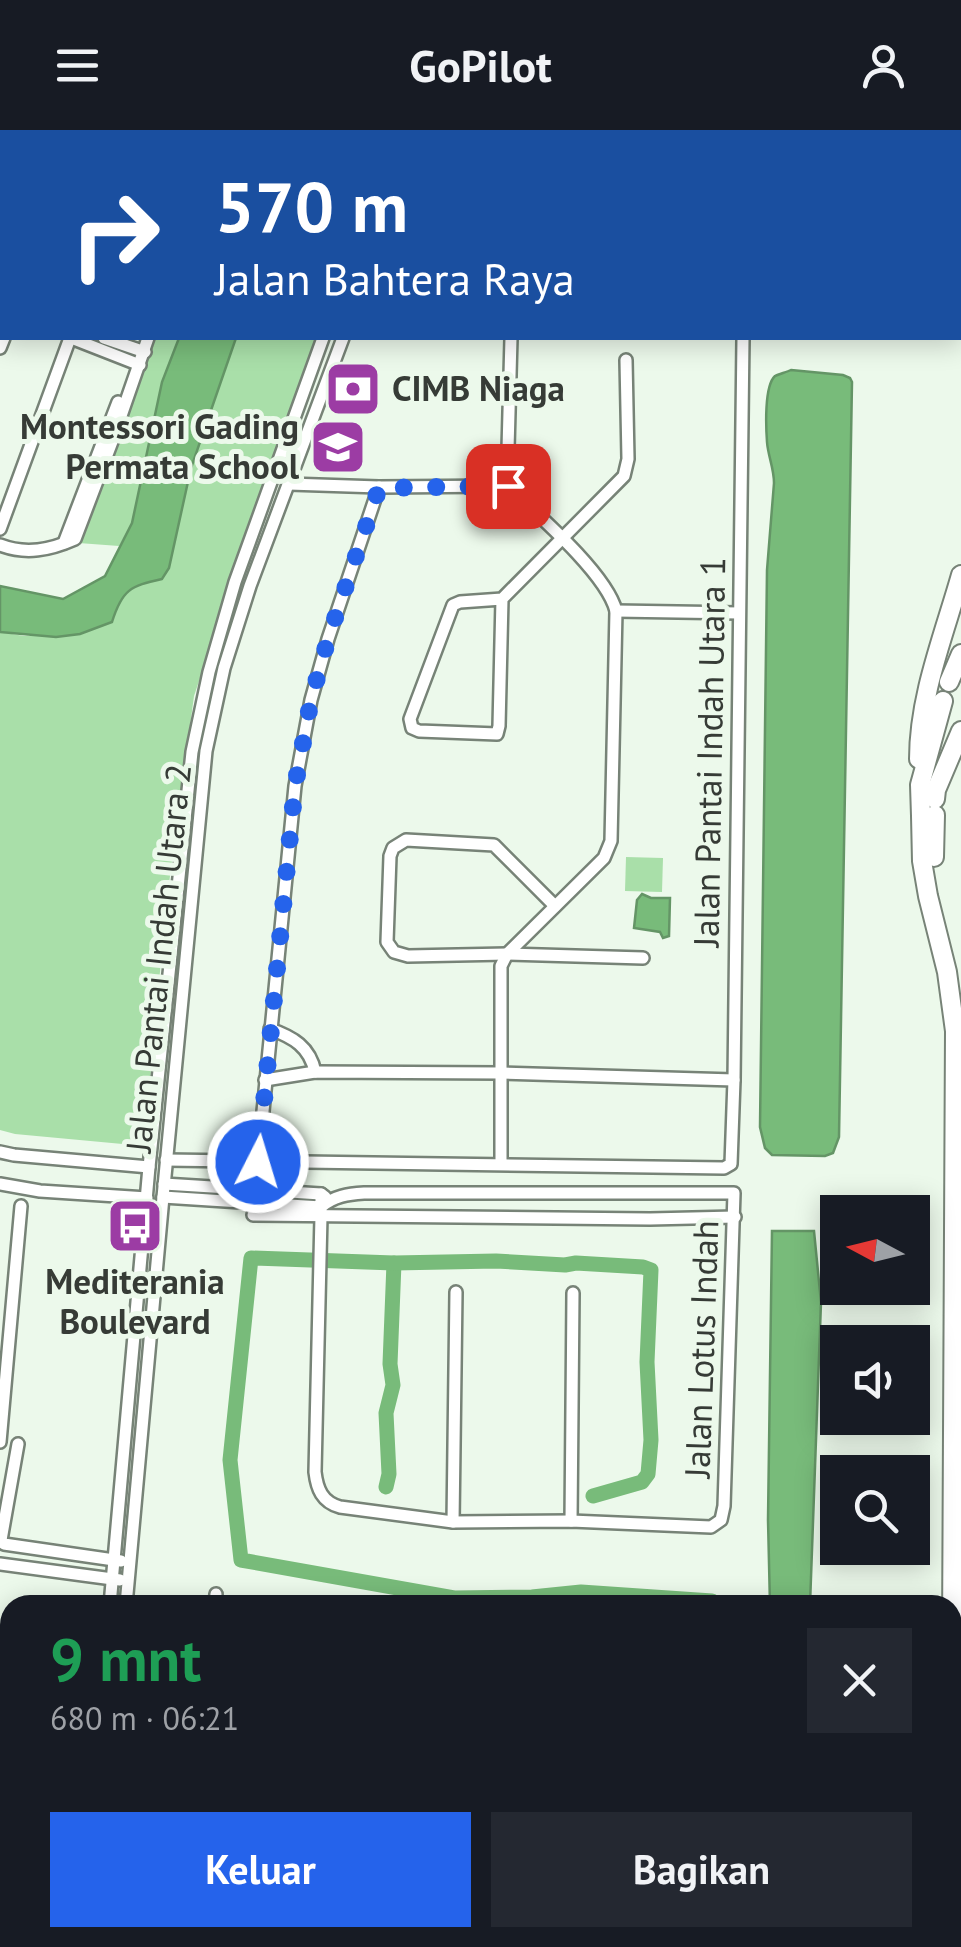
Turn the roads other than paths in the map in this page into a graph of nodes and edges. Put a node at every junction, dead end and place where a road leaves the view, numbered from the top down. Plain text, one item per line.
1 (70, 340) edge
2 (78, 340) edge
3 (108, 340) edge
4 (322, 340) edge
5 (341, 340) edge
6 (511, 340) edge
7 (743, 340) edge
8 (139, 357) junction
9 (626, 360) dead end
10 (289, 484) junction
11 (508, 486) junction
12 (379, 488) junction
13 (0, 529) edge
14 (562, 538) junction
15 (0, 546) edge
16 (961, 575) edge
17 (502, 599) junction
18 (616, 611) junction
19 (740, 613) junction
20 (961, 654) edge
21 (950, 682) dead end
22 (943, 701) dead end
23 (961, 731) edge
24 (920, 785) junction
25 (555, 906) junction
26 (938, 933) junction
27 (507, 954) junction
28 (643, 958) dead end
29 (270, 1029) junction
30 (316, 1072) junction
31 (502, 1073) junction
32 (265, 1080) junction
33 (734, 1080) junction
34 (0, 1152) edge
35 (166, 1160) junction
36 (258, 1162) junction
37 (501, 1164) junction
38 (149, 1167) junction
39 (0, 1184) edge
40 (163, 1190) junction
41 (147, 1198) junction
42 (323, 1204) junction
43 (21, 1206) dead end
44 (254, 1215) dead end
45 (734, 1216) junction
46 (144, 1232) junction
47 (456, 1292) dead end
48 (573, 1293) dead end
49 (1, 1419) edge
50 (0, 1442) edge
51 (18, 1444) dead end
52 (453, 1522) junction
53 (570, 1522) junction
54 (114, 1560) junction
55 (130, 1562) junction
56 (0, 1564) edge
57 (112, 1579) junction
58 (128, 1581) junction
59 (111, 1595) edge
60 (127, 1595) edge
61 (952, 1595) edge

1 - 13 street
2 - 8 street
3 - 8 street
4 - 38 street, Jalan Pantai Indah Utara 2
5 - 10 street, Jalan Pantai Indah Utara 2
6 - 11 street
7 - 19 street, Jalan Pantai Indah Utara 1
8 - 15 street
9 - 14 street
10 - 12 street
10 - 35 street, Jalan Pantai Indah Utara 2
11 - 12 street
11 - 14 street
12 - 29 street
14 - 17 street
14 - 18 street
16 - 24 highway
17 - 17 street
18 - 19 street
18 - 25 street
19 - 33 street, Jalan Pantai Indah Utara 1
20 - 21 highway
22 - 24 highway
23 - 26 highway
24 - 26 highway
25 - 27 street
25 - 27 street
26 - 61 highway
27 - 28 street
27 - 31 street
29 - 30 street
29 - 32 street
30 - 31 street
30 - 32 street
31 - 33 street
31 - 37 street
32 - 36 street
33 - 37 street, Jalan Pantai Indah Utara 1
34 - 38 street
35 - 36 street
35 - 40 street, Jalan Pantai Indah Utara 2
36 - 37 street
38 - 41 street, Jalan Pantai Indah Utara 2
39 - 41 street
40 - 42 street, Jalan Lotus Indah
40 - 46 street
40 - 55 street, Jalan Pantai Indah Utara 2
41 - 46 street, Jalan Pantai Indah Utara 2
42 - 44 street
42 - 45 street
42 - 45 street, Jalan Lotus Indah
42 - 52 street, Jalan Lotus Indah
43 - 49 street
45 - 53 street, Jalan Lotus Indah
46 - 54 street, Jalan Pantai Indah Utara 2
47 - 52 street
48 - 53 street
49 - 50 street
51 - 54 street
52 - 53 street, Jalan Lotus Indah
54 - 55 street
54 - 57 street, Jalan Pantai Indah Utara 2
55 - 58 street, Jalan Pantai Indah Utara 2
56 - 57 street
57 - 58 street
57 - 59 street, Jalan Pantai Indah Utara 2
58 - 60 street, Jalan Pantai Indah Utara 2

